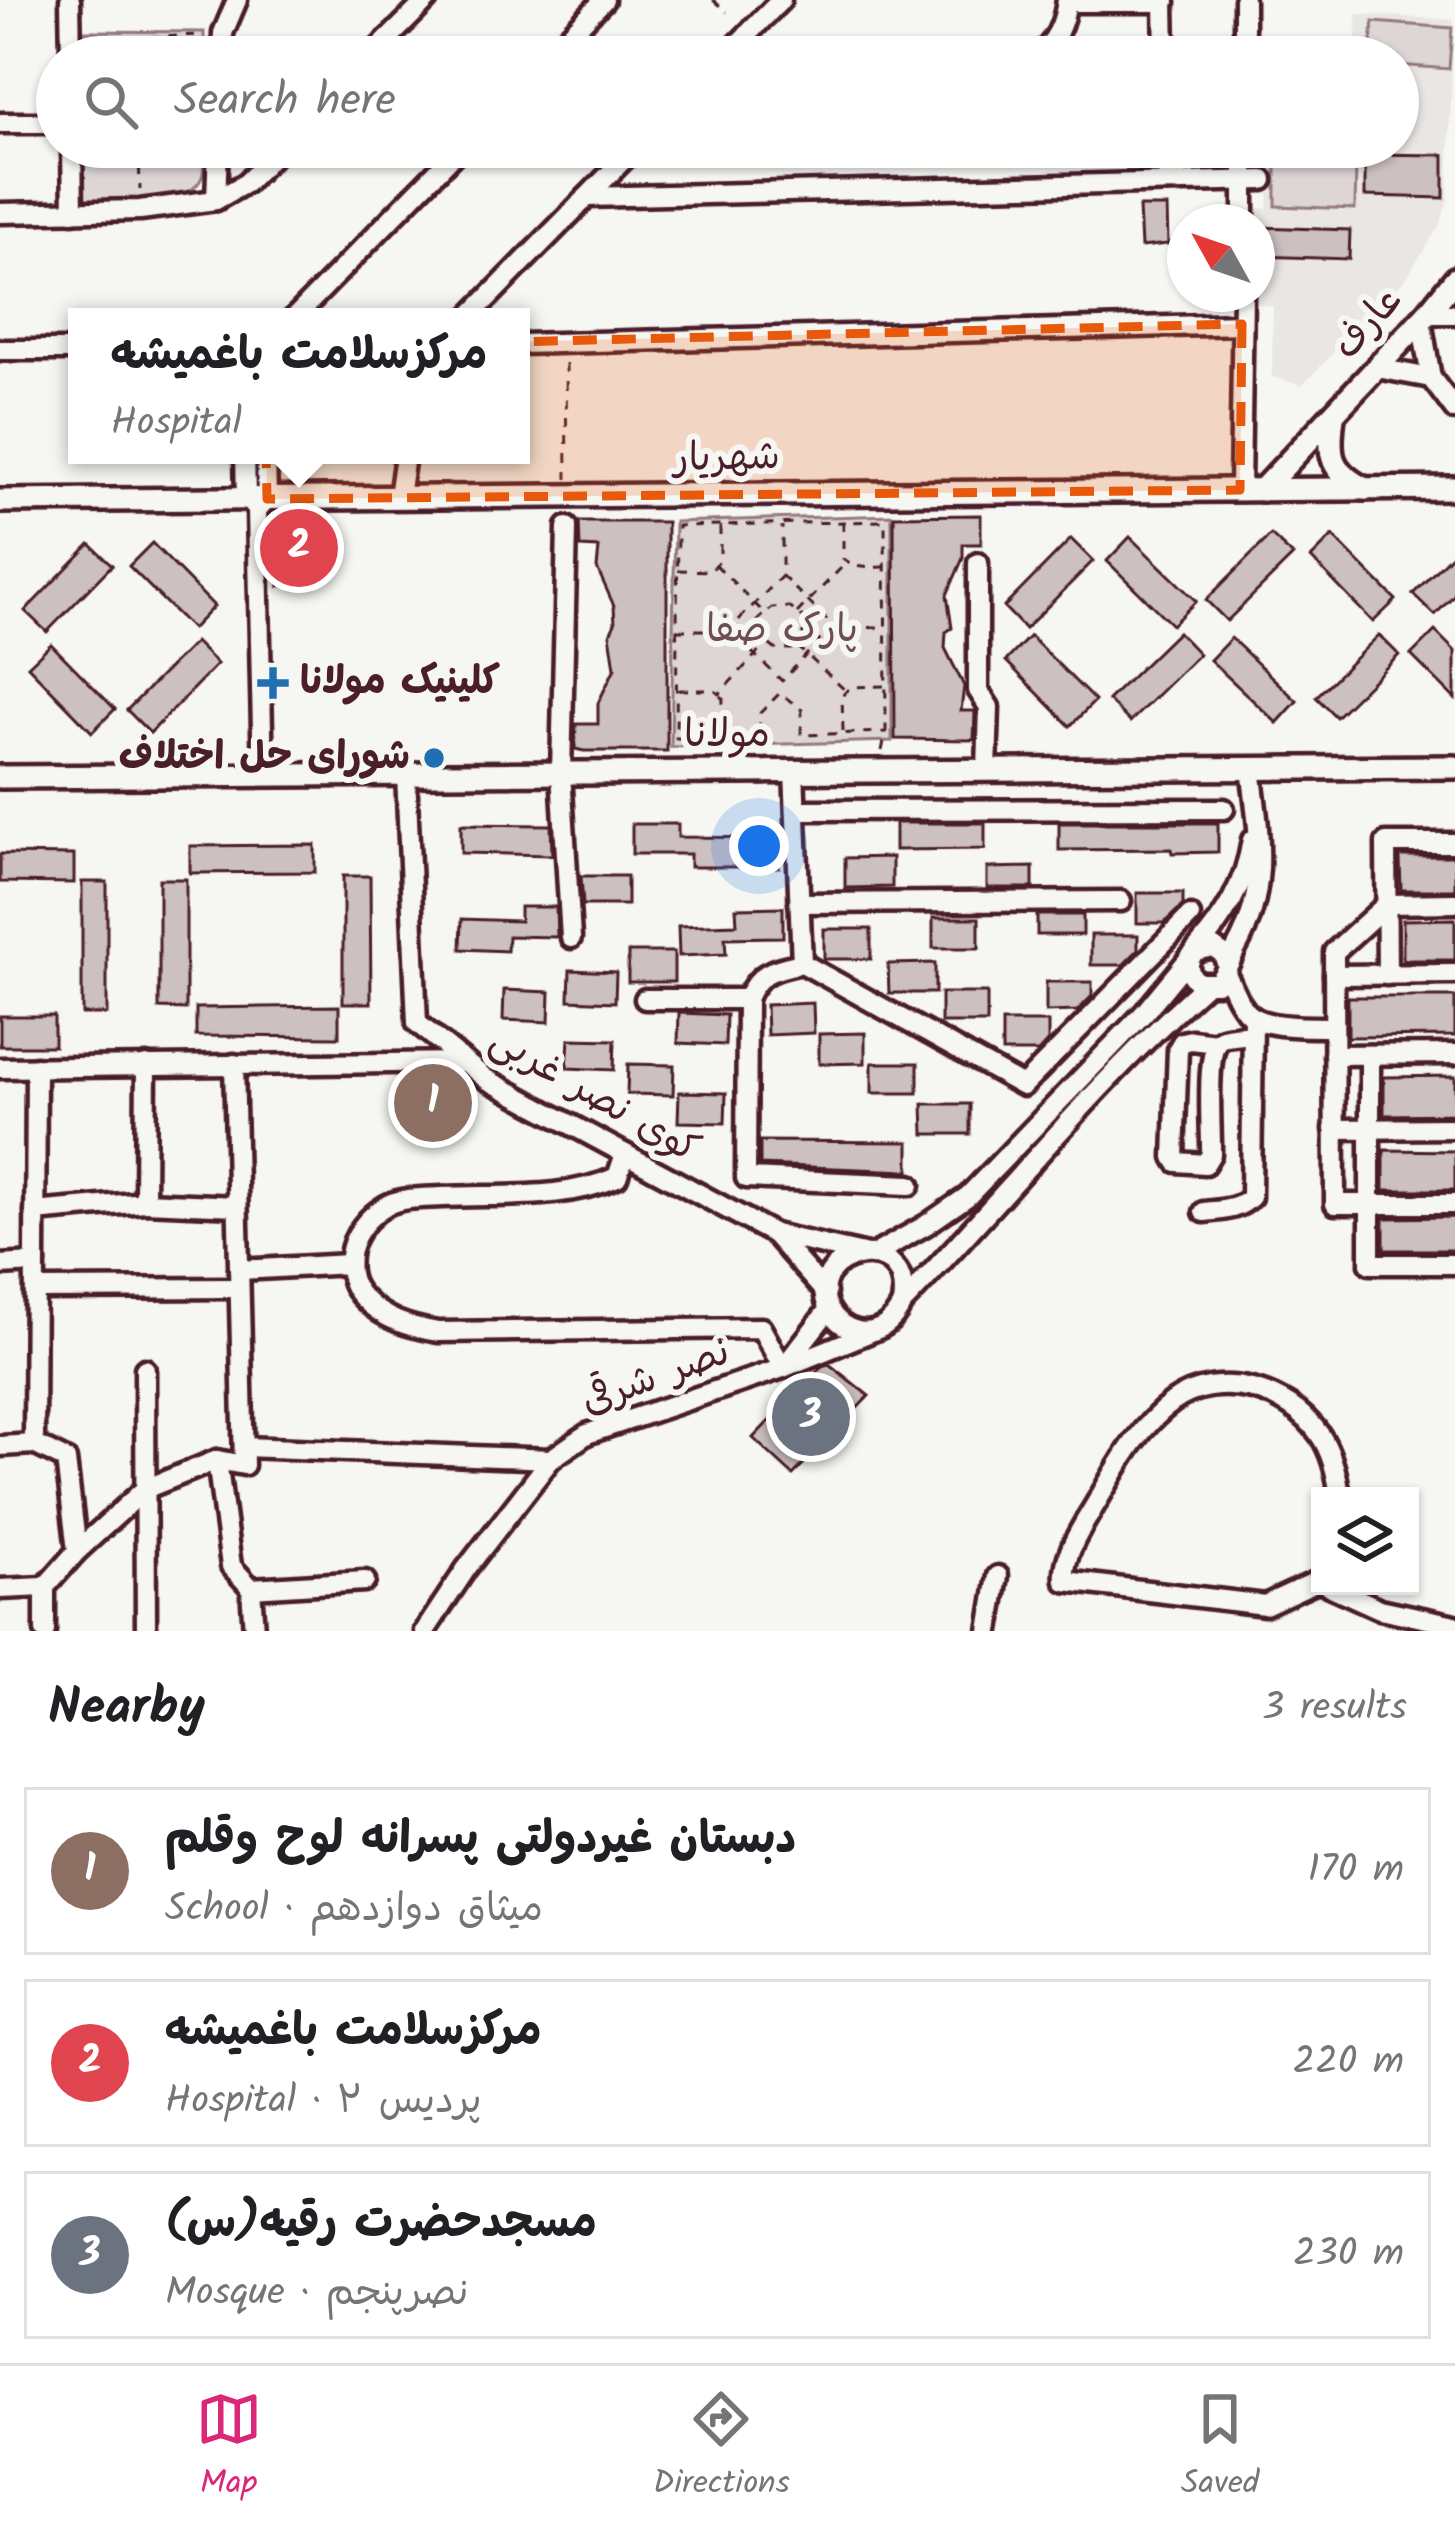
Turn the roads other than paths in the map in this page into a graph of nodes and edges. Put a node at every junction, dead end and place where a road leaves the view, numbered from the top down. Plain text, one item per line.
1 (70, 0) edge
2 (237, 0) edge
3 (427, 0) edge
4 (604, 0) edge
5 (781, 0) edge
6 (1244, 0) edge
7 (1067, 1) edge
8 (1165, 1) edge
9 (71, 36) edge
10 (224, 36) edge
11 (391, 36) edge
12 (569, 36) edge
13 (746, 36) edge
14 (1056, 36) edge
15 (1166, 36) edge
16 (1244, 36) edge
17 (0, 123) edge
18 (36, 123) edge
19 (73, 168) edge
20 (217, 168) edge
21 (261, 168) edge
22 (440, 168) edge
23 (615, 168) edge
24 (1168, 168) edge
25 (1250, 168) edge
26 (1254, 180) junction
27 (1168, 182) junction
28 (587, 197) junction
29 (216, 200) junction
30 (1248, 204) edge
31 (74, 212) junction
32 (0, 213) edge
33 (1454, 282) edge
34 (304, 308) edge
35 (478, 308) edge
36 (1242, 312) edge
37 (1455, 314) edge
38 (1424, 317) junction
39 (1242, 324) junction
40 (530, 344) edge
41 (0, 350) edge
42 (68, 350) edge
43 (1377, 368) junction
44 (1431, 378) junction
45 (1455, 410) edge
46 (1334, 416) junction
47 (247, 464) edge
48 (264, 464) edge
49 (404, 464) edge
50 (1455, 488) edge
51 (1366, 489) junction
52 (1251, 490) junction
53 (399, 497) junction
54 (0, 501) edge
55 (257, 502) junction
56 (567, 527) dead end
57 (978, 563) dead end
58 (1455, 767) edge
59 (1250, 769) junction
60 (987, 770) junction
61 (794, 771) junction
62 (561, 773) junction
63 (406, 774) junction
64 (263, 775) junction
65 (0, 777) edge
66 (1224, 809) dead end
67 (796, 810) junction
68 (1256, 811) junction
69 (1455, 843) edge
70 (1120, 901) dead end
71 (800, 903) junction
72 (1455, 903) edge
73 (1387, 904) junction
74 (1190, 916) dead end
75 (571, 938) dead end
76 (1193, 954) junction
77 (802, 963) junction
78 (1455, 974) edge
79 (1334, 975) junction
80 (1387, 975) junction
81 (1217, 977) junction
82 (645, 999) dead end
83 (748, 999) junction
84 (1249, 1018) junction
85 (1334, 1027) junction
86 (1216, 1043) junction
87 (1370, 1054) junction
88 (1455, 1054) edge
89 (1334, 1055) junction
90 (465, 1062) junction
91 (234, 1064) junction
92 (146, 1065) junction
93 (36, 1067) junction
94 (0, 1068) edge
95 (1455, 1128) edge
96 (1334, 1129) junction
97 (1370, 1129) junction
98 (625, 1154) junction
99 (910, 1185) dead end
100 (145, 1202) junction
101 (1370, 1204) junction
102 (1455, 1204) edge
103 (237, 1206) junction
104 (35, 1212) junction
105 (1204, 1212) dead end
106 (774, 1234) junction
107 (868, 1254) junction
108 (35, 1263) junction
109 (349, 1264) junction
110 (1455, 1264) edge
111 (0, 1265) edge
112 (239, 1279) junction
113 (34, 1289) junction
114 (827, 1301) junction
115 (902, 1304) junction
116 (881, 1328) junction
117 (783, 1368) junction
118 (145, 1369) dead end
119 (34, 1444) junction
120 (0, 1446) edge
121 (244, 1456) junction
122 (551, 1459) junction
123 (217, 1460) junction
124 (1339, 1487) edge
125 (145, 1490) junction
126 (76, 1551) junction
127 (998, 1576) dead end
128 (365, 1581) dead end
129 (1311, 1584) edge
130 (45, 1587) junction
131 (251, 1588) junction
132 (0, 1589) edge
133 (1353, 1595) edge
134 (1455, 1625) edge
135 (45, 1631) edge
136 (146, 1631) edge
137 (254, 1631) edge
138 (425, 1631) edge
139 (989, 1631) edge

1 - 9 street
2 - 10 street
3 - 11 street
4 - 12 street
5 - 13 street
6 - 16 street
7 - 8 street
7 - 14 street
8 - 15 street
17 - 18 street
19 - 31 street
20 - 29 street
21 - 29 street
22 - 34 street
23 - 28 street
24 - 27 street
25 - 26 street
26 - 27 street
26 - 30 street
27 - 28 street
28 - 35 street
29 - 31 street
31 - 32 street
33 - 38 main road, عارف
36 - 39 street
37 - 38 street
38 - 43 main road, عارف
38 - 44 street
39 - 40 street
39 - 52 street
41 - 42 street
43 - 44 street
43 - 46 main road, عارف
44 - 45 street
46 - 51 main road
46 - 52 main road, عارف
47 - 55 street
48 - 55 street
49 - 53 street
50 - 51 main road, شهریار
51 - 52 main road, شهریار
52 - 53 main road, شهریار
53 - 55 main road, شهریار
54 - 55 main road, شهریار
55 - 64 street
56 - 62 street
57 - 60 street
58 - 59 main road, مولانا
59 - 60 main road, مولانا
59 - 68 street
60 - 61 main road, مولانا
61 - 62 main road, مولانا
61 - 67 street
62 - 63 main road, مولانا
62 - 75 street
63 - 64 main road, مولانا
63 - 90 street, کوی نصر غربی
64 - 65 main road, مولانا
66 - 67 street
67 - 71 street
68 - 76 street
68 - 81 street
69 - 73 street
70 - 71 street
71 - 77 street
72 - 73 street
73 - 79 street
73 - 80 street
74 - 77 street
76 - 81 street
76 - 81 street
76 - 107 street
77 - 83 street
78 - 80 street
79 - 80 street
79 - 85 street
81 - 84 street
81 - 115 street
82 - 83 street
83 - 99 street
84 - 85 street
84 - 86 street
84 - 105 street
85 - 89 street
86 - 86 street
87 - 88 street
87 - 89 street
87 - 97 street
89 - 96 street
90 - 91 street
90 - 98 street, کوی نصر غربی
91 - 92 street
91 - 103 street
92 - 93 street
92 - 100 street
93 - 94 street
93 - 104 street
95 - 97 street
96 - 97 street
96 - 101 street
97 - 101 street
98 - 106 street, کوی نصر غربی
98 - 109 street
100 - 103 street
100 - 104 street
101 - 102 street
101 - 110 street
103 - 112 street
104 - 108 street
106 - 107 street, کوی نصر غربی
106 - 114 street, کوی نصر غربی
107 - 114 street
107 - 115 street
108 - 111 street
108 - 113 street
109 - 112 street
109 - 117 street
112 - 113 street
112 - 121 street
113 - 119 street
114 - 116 street
114 - 117 street
115 - 116 street
116 - 117 street, نصر شرقی
117 - 122 street, نصر شرقی
118 - 125 street
119 - 120 street
119 - 126 street
121 - 122 street
121 - 123 street
122 - 138 street, نصر شرقی
123 - 125 street
123 - 131 street
124 - 129 street
125 - 126 street
125 - 136 street
126 - 130 street
127 - 139 street
128 - 131 street
130 - 132 street
130 - 135 street
131 - 137 street
133 - 134 street

